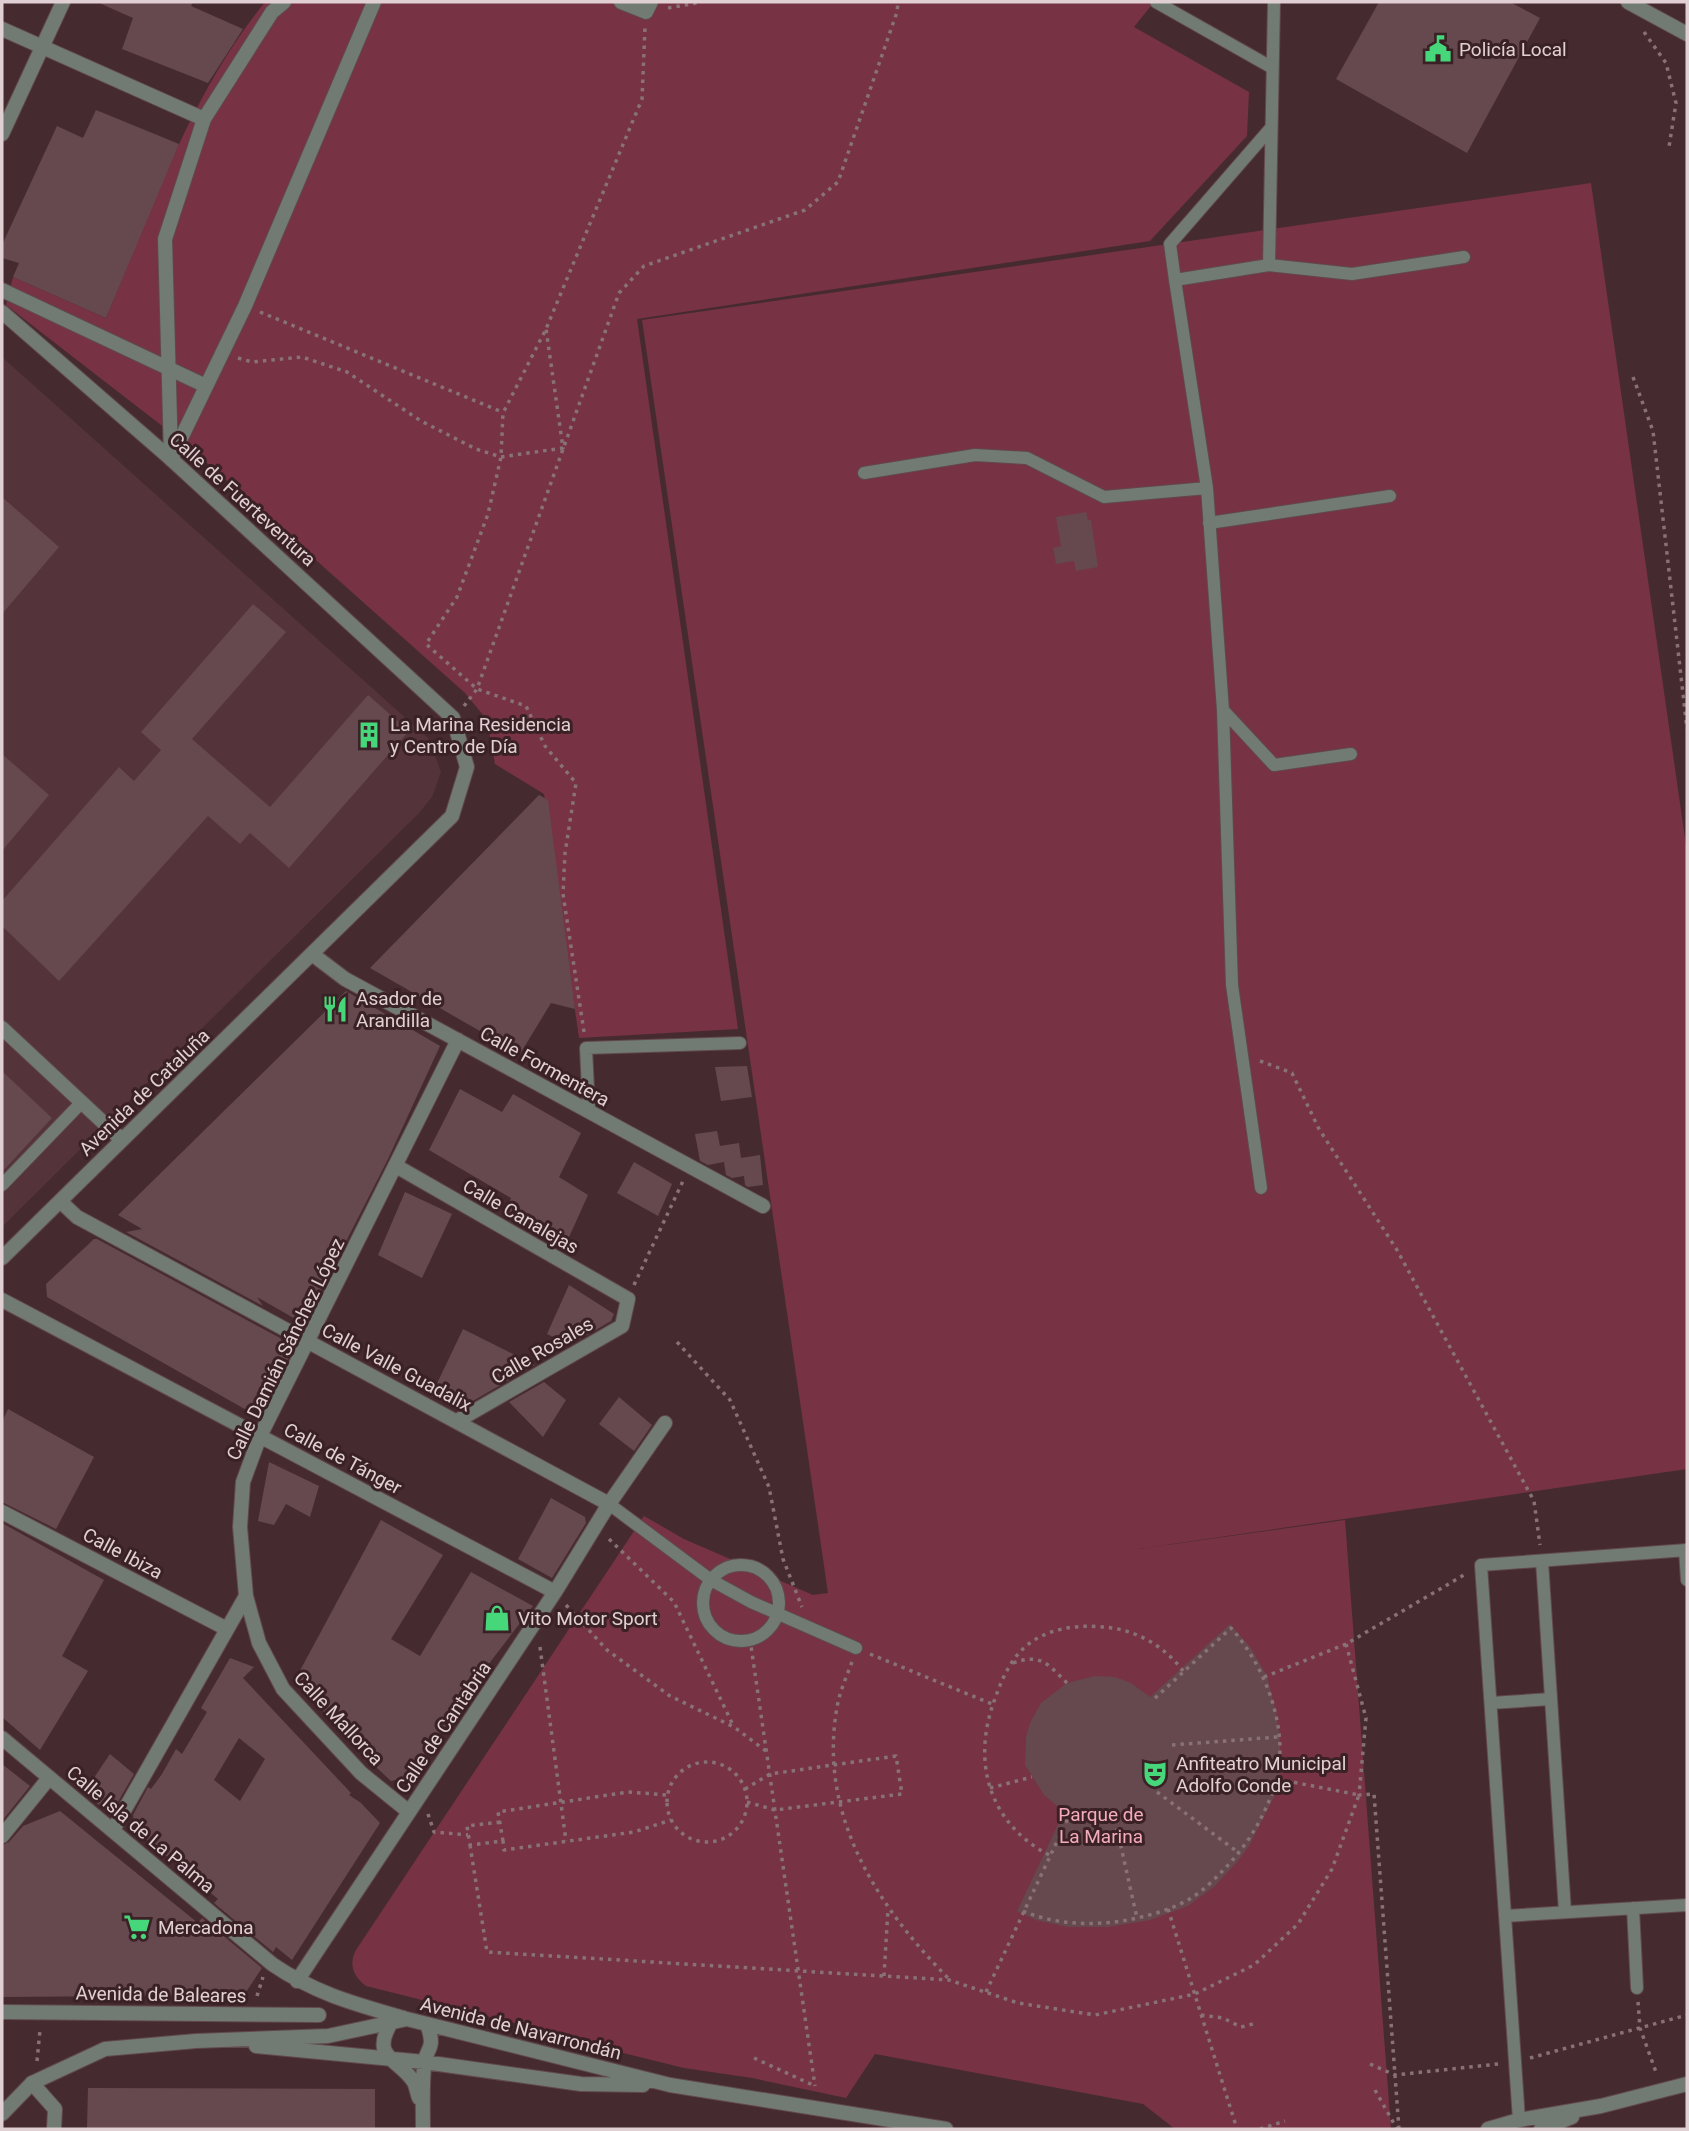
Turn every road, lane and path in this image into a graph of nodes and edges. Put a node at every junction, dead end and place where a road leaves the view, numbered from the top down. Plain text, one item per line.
1 (63, 2) edge
2 (284, 2) edge
3 (374, 2) edge
4 (621, 2) edge
5 (702, 2) edge
6 (898, 2) edge
7 (1156, 2) edge
8 (1274, 2) edge
9 (1628, 2) edge
10 (648, 7) edge
11 (2, 29) edge
12 (1687, 34) edge
13 (42, 47) junction
14 (1667, 63) dead end
15 (1271, 67) junction
16 (204, 119) junction
17 (1270, 130) junction
18 (2, 134) edge
19 (1668, 147) dead end
20 (1464, 257) dead end
21 (1269, 265) junction
22 (1175, 280) junction
23 (2, 290) edge
24 (245, 306) junction
25 (2, 312) edge
26 (546, 329) junction
27 (222, 353) junction
28 (167, 368) junction
29 (1633, 377) dead end
30 (206, 386) junction
31 (503, 413) junction
32 (563, 448) junction
33 (501, 457) junction
34 (171, 458) junction
35 (864, 472) dead end
36 (1206, 488) junction
37 (1390, 496) dead end
38 (1209, 523) junction
39 (477, 689) junction
40 (1223, 710) junction
41 (453, 718) junction
42 (1687, 729) edge
43 (1351, 754) dead end
44 (313, 954) junction
45 (2, 1028) edge
46 (458, 1040) junction
47 (740, 1043) dead end
48 (586, 1048) junction
49 (1241, 1054) junction
50 (82, 1102) junction
51 (589, 1111) junction
52 (122, 1140) junction
53 (396, 1166) junction
54 (690, 1166) junction
55 (2, 1185) edge
56 (1261, 1188) dead end
57 (60, 1201) junction
58 (763, 1206) dead end
59 (2, 1258) edge
60 (628, 1299) junction
61 (2, 1300) edge
62 (308, 1341) junction
63 (677, 1342) dead end
64 (457, 1421) junction
65 (665, 1423) dead end
66 (260, 1436) junction
67 (609, 1504) junction
68 (2, 1512) edge
69 (595, 1525) junction
70 (1686, 1550) edge
71 (1542, 1561) junction
72 (1481, 1565) junction
73 (711, 1580) junction
74 (1687, 1580) edge
75 (555, 1592) junction
76 (246, 1596) junction
77 (778, 1614) junction
78 (536, 1621) junction
79 (810, 1628) junction
80 (227, 1629) junction
81 (750, 1640) junction
82 (1346, 1644) junction
83 (856, 1648) junction
84 (1011, 1664) junction
85 (1183, 1672) junction
86 (1264, 1678) junction
87 (1067, 1683) dead end
88 (1153, 1699) dead end
89 (1551, 1699) junction
90 (1490, 1703) junction
91 (992, 1704) junction
92 (734, 1727) junction
93 (1278, 1737) junction
94 (2, 1738) edge
95 (1172, 1745) dead end
96 (766, 1751) junction
97 (834, 1764) junction
98 (769, 1774) junction
99 (1032, 1777) dead end
100 (49, 1778) junction
101 (1277, 1779) junction
102 (990, 1788) junction
103 (745, 1789) junction
104 (1157, 1792) dead end
105 (421, 1795) junction
106 (667, 1795) junction
107 (1359, 1795) junction
108 (561, 1801) junction
109 (747, 1802) junction
110 (838, 1802) junction
111 (775, 1811) junction
112 (409, 1812) junction
113 (1069, 1816) dead end
114 (671, 1820) junction
115 (1115, 1820) dead end
116 (500, 1822) junction
117 (113, 1829) junction
118 (468, 1835) junction
119 (2, 1836) edge
120 (503, 1841) junction
121 (566, 1841) junction
122 (470, 1845) junction
123 (1238, 1853) junction
124 (1049, 1856) junction
125 (1687, 1905) edge
126 (1633, 1908) junction
127 (888, 1909) junction
128 (1168, 1909) junction
129 (1024, 1911) junction
130 (1565, 1912) junction
131 (1505, 1916) junction
132 (1137, 1918) junction
133 (798, 1970) junction
134 (884, 1976) junction
135 (949, 1980) junction
136 (297, 1981) junction
137 (1637, 1988) dead end
138 (986, 1993) junction
139 (1195, 1994) junction
140 (1638, 2004) dead end
141 (2, 2011) edge
142 (41, 2012) junction
143 (319, 2015) dead end
144 (1201, 2015) junction
145 (407, 2019) junction
146 (391, 2023) junction
147 (427, 2024) junction
148 (1253, 2024) dead end
149 (195, 2041) junction
150 (754, 2058) dead end
151 (390, 2059) junction
152 (424, 2062) junction
153 (32, 2083) junction
154 (1687, 2084) edge
155 (670, 2085) junction
156 (815, 2086) junction
157 (1375, 2090) dead end
158 (1663, 2090) junction
159 (1601, 2106) junction
160 (818, 2109) junction
161 (423, 2113) junction
162 (2, 2114) edge
163 (1519, 2120) junction
164 (1284, 2121) dead end
165 (902, 2126) edge
166 (54, 2129) edge
167 (423, 2129) edge
168 (946, 2129) edge
169 (1237, 2129) edge
170 (1260, 2129) edge
171 (1398, 2129) edge
172 (1488, 2129) edge
173 (1541, 2129) edge

1 - 13 street
2 - 16 street
3 - 24 street
4 - 10 street
5 - 10 path
6 - 32 path
7 - 15 lane
8 - 15 lane
9 - 12 street
10 - 26 path
11 - 13 street
13 - 16 street
13 - 18 street
14 - 19 path
15 - 17 lane
16 - 28 street
17 - 21 lane
17 - 22 lane
20 - 21 lane
21 - 22 lane
22 - 36 lane
23 - 28 street
24 - 27 street
24 - 31 path
25 - 34 street, Calle de Fuerteventura
26 - 31 path
26 - 32 path
27 - 30 street
27 - 33 path
28 - 30 street
28 - 34 street
29 - 42 path
30 - 34 street
31 - 33 path
32 - 33 path
32 - 39 path
33 - 39 path
34 - 41 street, Calle de Fuerteventura
35 - 36 lane
36 - 38 lane
37 - 38 lane
38 - 40 lane
39 - 41 path
39 - 48 path
40 - 43 lane
40 - 49 lane
41 - 44 street, Avenida de Cataluña
44 - 46 street, Calle Formentera
44 - 52 street, Avenida de Cataluña
45 - 50 street
46 - 51 street, Calle Formentera
46 - 53 street, Calle Damián Sánchez López
47 - 48 lane
48 - 51 lane
49 - 56 lane
49 - 71 path
50 - 52 street
50 - 55 lane
51 - 54 street, Calle Formentera
52 - 57 street, Avenida de Cataluña
53 - 60 street, Calle Canalejas
53 - 62 street, Calle Damián Sánchez López
54 - 58 street, Calle Formentera
54 - 60 path
57 - 59 street, Avenida de Cataluña
57 - 62 street, Calle Valle Guadalix
60 - 64 street, Calle Rosales
61 - 66 street, Calle de Tánger
62 - 64 street, Calle Valle Guadalix
62 - 66 street, Calle Damián Sánchez López
63 - 79 path
64 - 67 street, Calle Valle Guadalix
65 - 67 street, Calle de Cantabria
66 - 75 street, Calle de Tánger
66 - 76 street, Calle Damián Sánchez López
67 - 69 street, Calle de Cantabria
67 - 73 lane
68 - 80 street, Calle Ibiza
69 - 75 street, Calle de Cantabria
69 - 92 path
70 - 71 lane
70 - 74 lane
71 - 72 lane
71 - 89 lane
72 - 82 path
72 - 90 lane
73 - 77 lane
73 - 77 lane
73 - 81 lane
75 - 78 street, Calle de Cantabria
75 - 92 path
76 - 80 street
76 - 112 street, Calle Mallorca
77 - 79 lane
77 - 81 lane
78 - 105 street, Calle de Cantabria
78 - 108 path
79 - 83 lane
80 - 117 street
81 - 96 path
82 - 86 path
82 - 107 path
83 - 91 path
83 - 97 path
84 - 85 path
84 - 87 path
84 - 91 path
85 - 86 path
85 - 88 path
86 - 93 path
89 - 90 lane
89 - 130 lane
90 - 131 lane
91 - 102 path
92 - 96 path
93 - 95 path
93 - 101 path
94 - 100 street, Calle Isla de La Palma
96 - 98 path
97 - 98 path
97 - 110 path
97 - 110 path
98 - 103 path
98 - 111 path
99 - 102 path
100 - 117 street, Calle Isla de La Palma
100 - 119 street
101 - 107 path
101 - 123 path
102 - 124 path
103 - 106 path
103 - 109 path
104 - 123 path
105 - 112 street, Calle de Cantabria
105 - 118 path
106 - 108 path
106 - 114 path
107 - 139 path
107 - 171 path
108 - 116 path
108 - 121 path
109 - 111 path
109 - 114 path
110 - 111 path
110 - 127 path
111 - 133 path
112 - 136 street, Calle de Cantabria
113 - 124 path
114 - 121 path
115 - 132 path
116 - 118 path
116 - 120 path
117 - 136 street, Calle Isla de La Palma
118 - 122 path
120 - 121 path
120 - 122 path
122 - 133 path
123 - 128 path
124 - 129 path
125 - 126 lane
126 - 130 lane
126 - 137 lane
127 - 134 path
127 - 135 path
128 - 132 path
128 - 139 path
129 - 132 path
129 - 138 path
130 - 131 lane
131 - 163 lane
133 - 134 path
133 - 156 path
134 - 135 path
135 - 138 path
136 - 145 street, Calle Isla de La Palma
138 - 139 path
139 - 144 path
140 - 158 path
141 - 142 street, Avenida de Baleares
142 - 143 street, Avenida de Baleares
142 - 153 path
144 - 148 path
144 - 169 path
145 - 146 street, Avenida de Navarrondán
145 - 147 street, Avenida de Navarrondán
146 - 149 street, Avenida de Navarrondán
146 - 151 street
147 - 152 street
147 - 155 street, Avenida de Navarrondán
149 - 151 street, Avenida de Navarrondán
149 - 153 street, Avenida de Navarrondán
150 - 156 path
151 - 152 street, Avenida de Navarrondán
151 - 161 street
152 - 155 street, Avenida de Navarrondán
152 - 161 street
153 - 162 street, Avenida de Navarrondán
153 - 166 street
154 - 158 street
155 - 160 street, Avenida de Navarrondán
156 - 160 path
157 - 171 path
158 - 159 street
159 - 163 street
159 - 173 street
160 - 165 street, Avenida de Navarrondán
161 - 167 street
163 - 172 street
164 - 170 path
165 - 168 street, Avenida de Navarrondán

